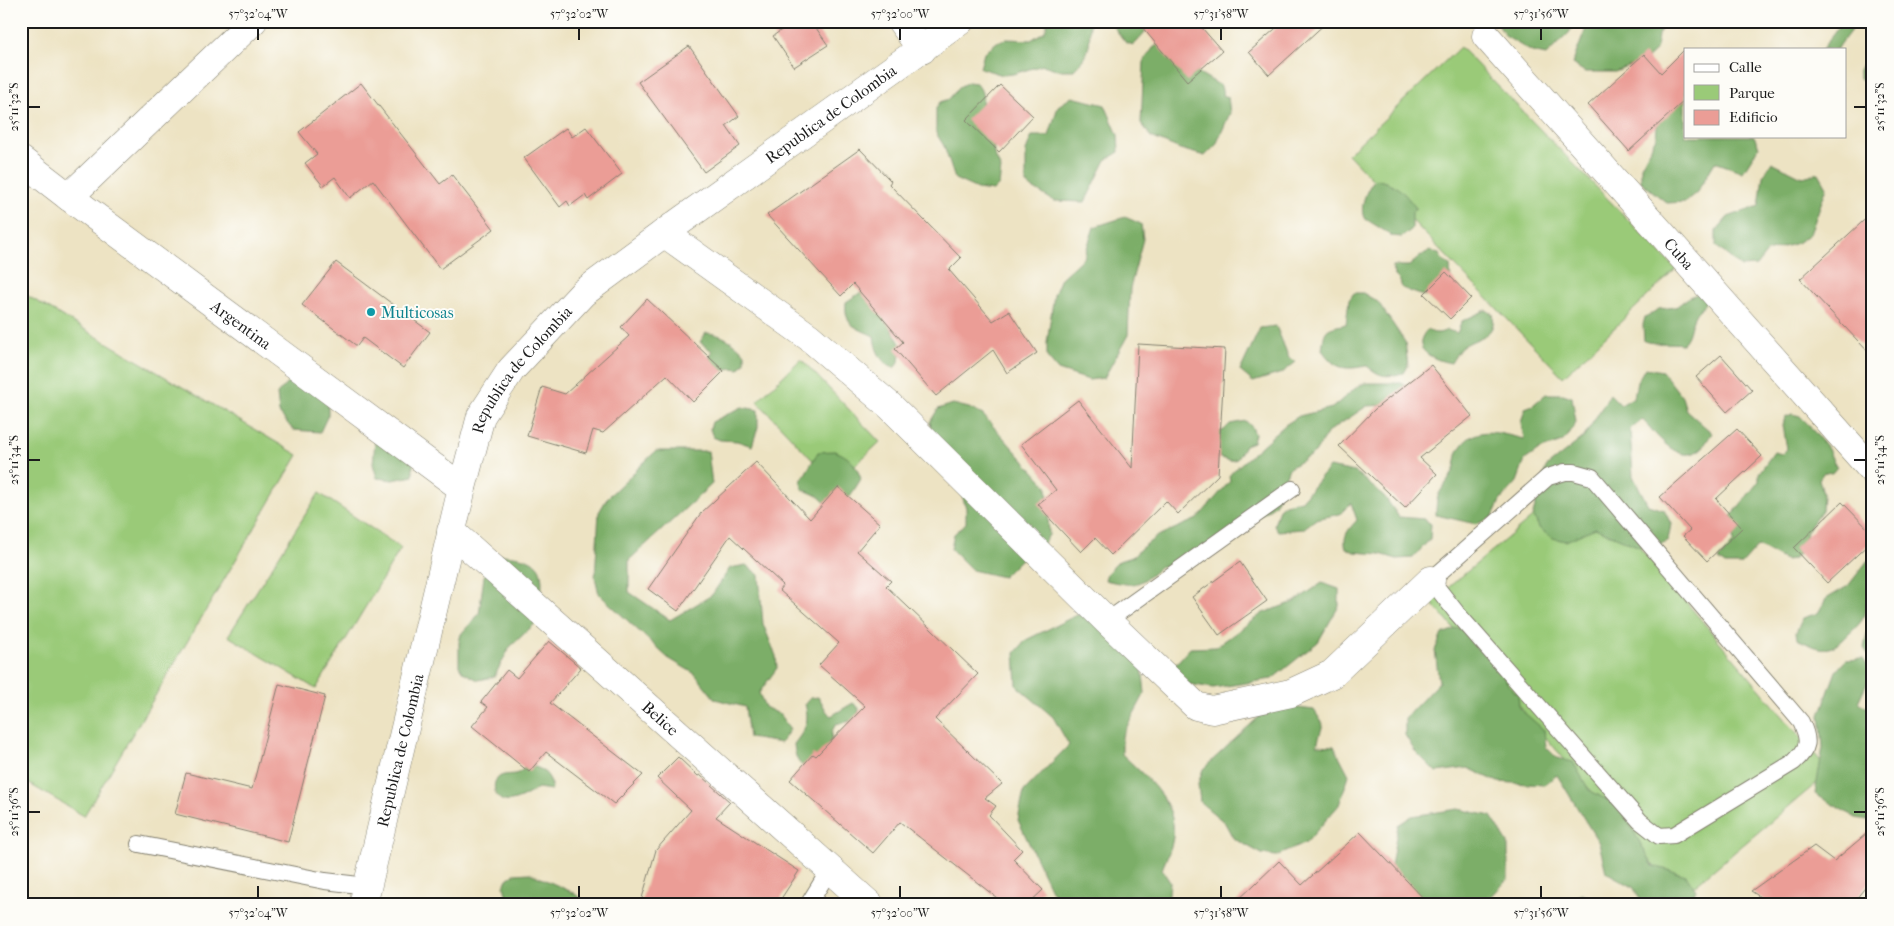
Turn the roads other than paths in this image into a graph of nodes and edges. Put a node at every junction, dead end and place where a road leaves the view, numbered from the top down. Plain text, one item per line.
1 (253, 21) edge
2 (901, 21) edge
3 (960, 21) edge
4 (1486, 36) dead end
5 (922, 50) junction
6 (21, 160) edge
7 (68, 197) junction
8 (664, 233) junction
9 (1873, 471) edge
10 (462, 488) junction
11 (1292, 490) dead end
12 (451, 531) junction
13 (1431, 580) junction
14 (1107, 622) junction
15 (139, 844) dead end
16 (830, 869) junction
17 (365, 895) edge
18 (808, 905) edge
19 (870, 905) edge

1 - 7 street
2 - 5 street
3 - 5 street, Republica de Colombia
4 - 9 street, Cuba
5 - 8 street, Republica de Colombia
6 - 7 street, Argentina
7 - 10 street, Argentina
8 - 10 street, Republica de Colombia
8 - 14 street
10 - 12 street, Republica de Colombia
11 - 14 lane
12 - 16 street, Belice
12 - 17 street, Republica de Colombia
13 - 13 lane
13 - 14 street
15 - 17 lane
16 - 18 lane
16 - 19 street, Belice

